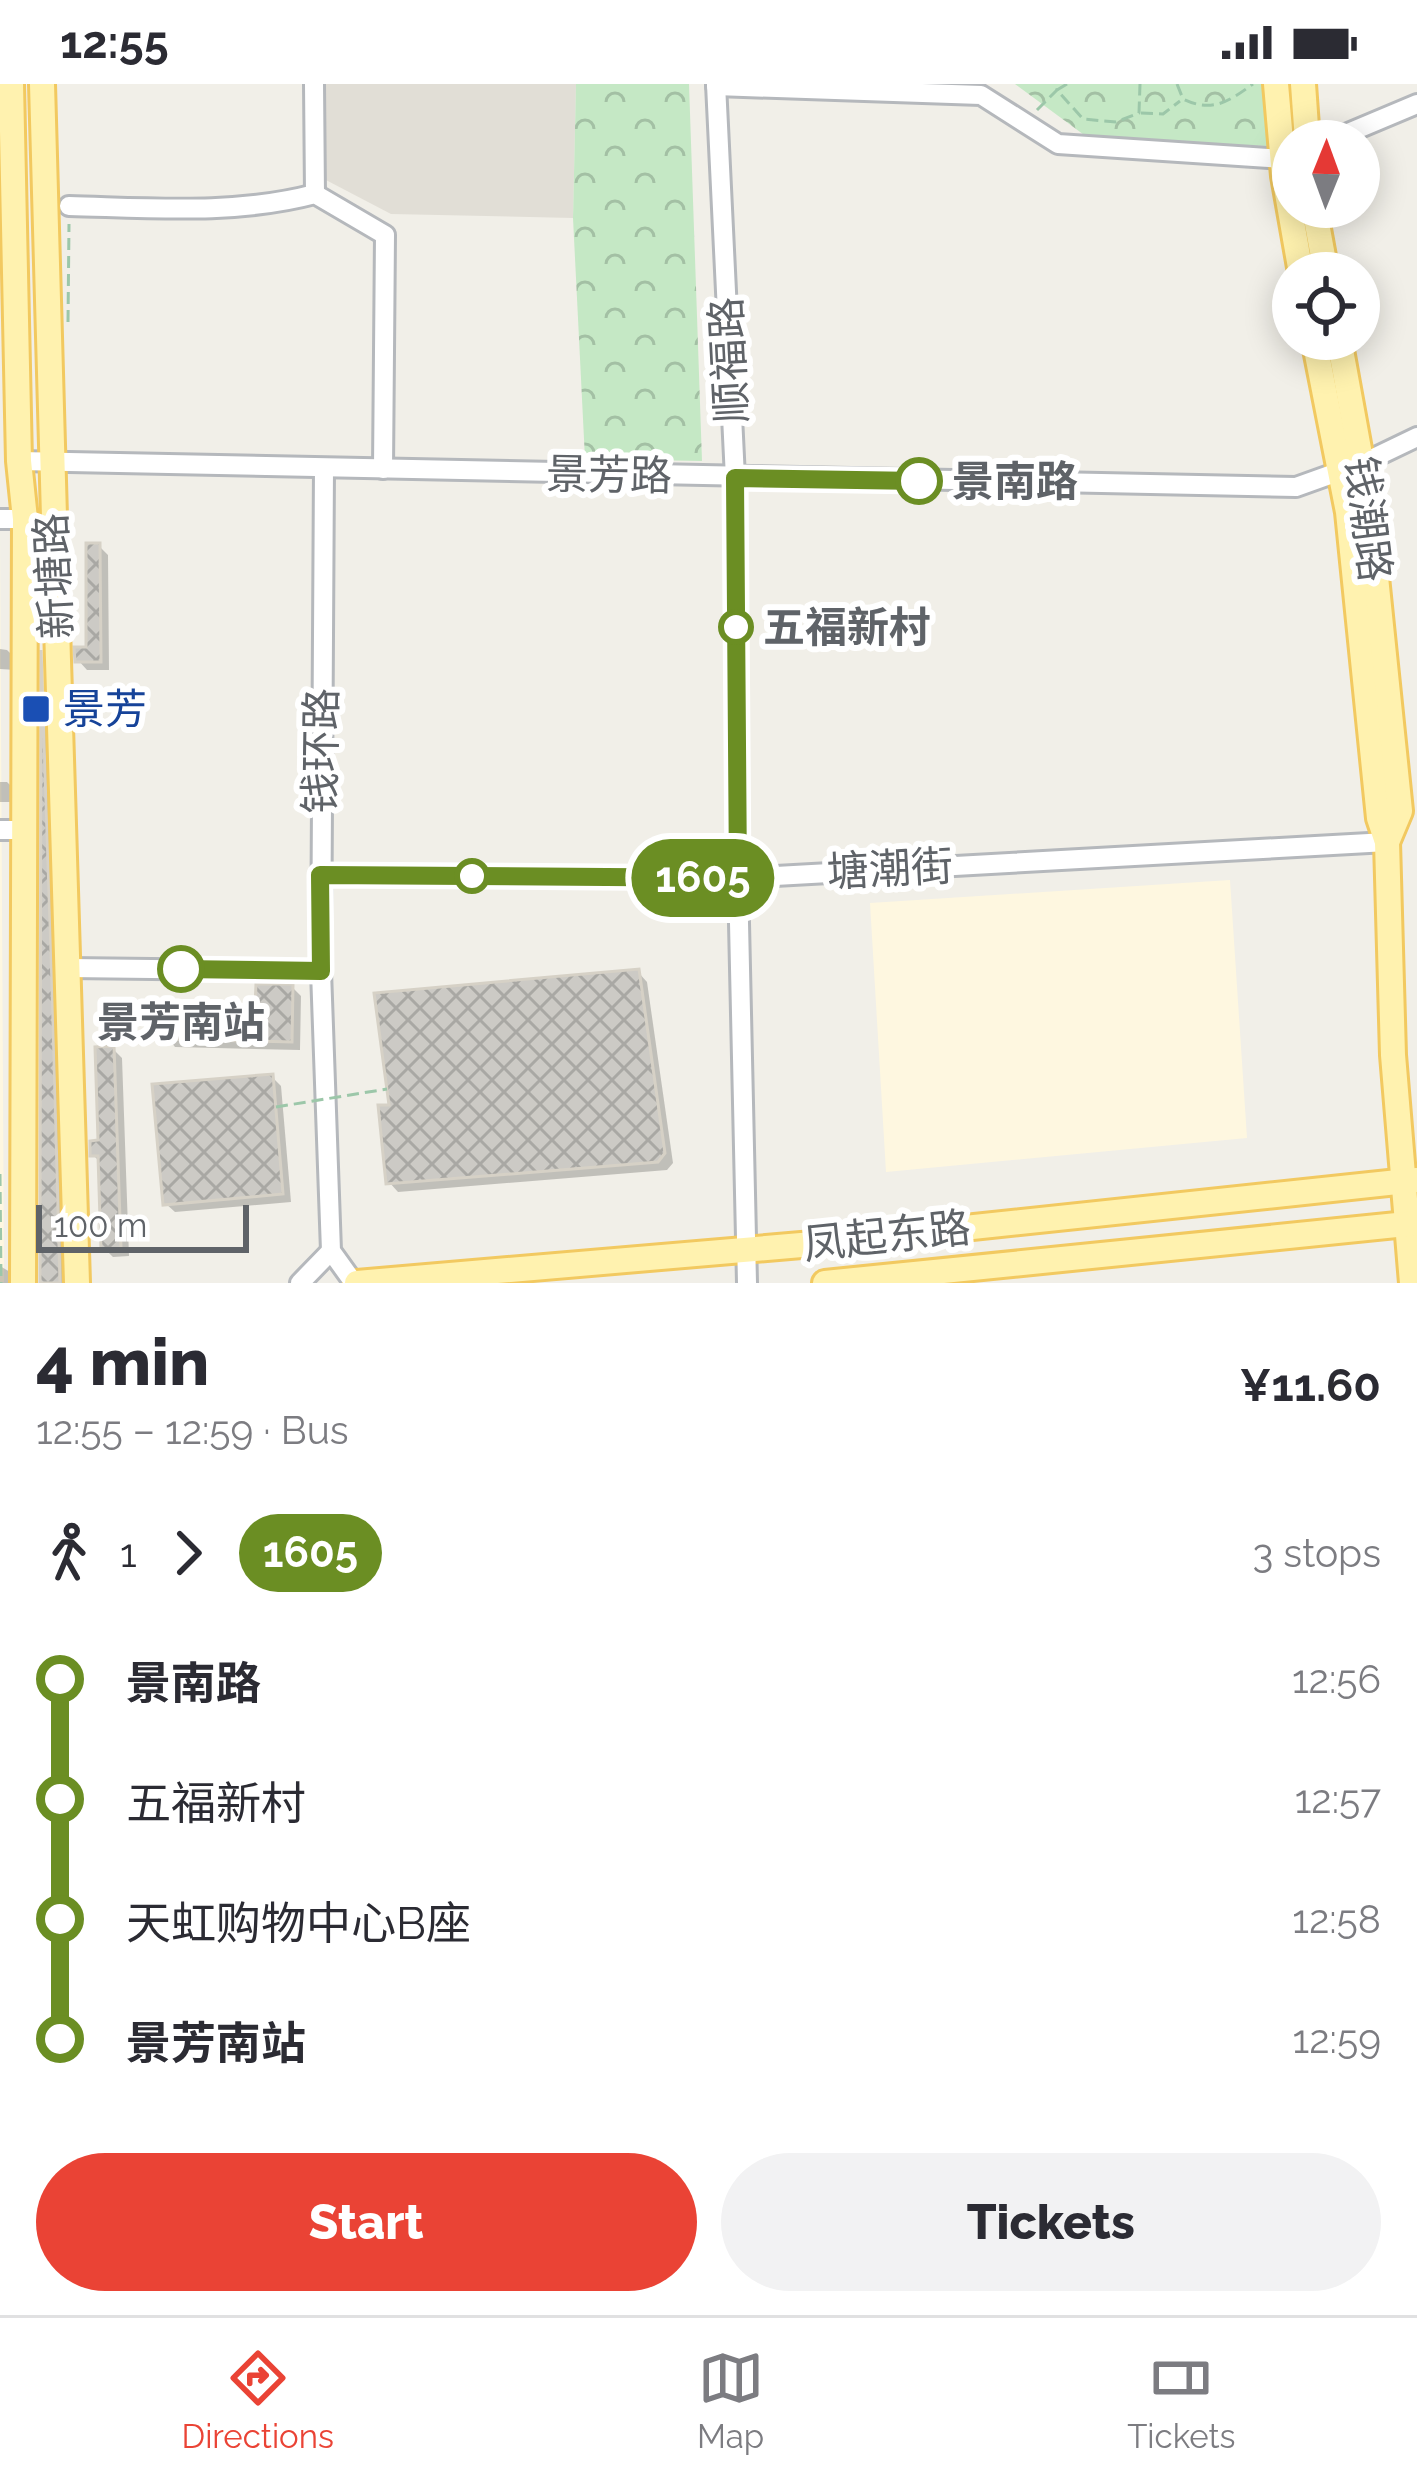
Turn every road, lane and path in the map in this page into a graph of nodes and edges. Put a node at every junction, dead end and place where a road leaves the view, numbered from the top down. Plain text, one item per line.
1 (11, 84) edge
2 (42, 84) edge
3 (314, 84) edge
4 (1067, 84) edge
5 (1140, 84) edge
6 (1178, 84) edge
7 (1253, 84) edge
8 (1276, 84) edge
9 (1303, 84) edge
10 (716, 85) edge
11 (1057, 87) edge
12 (1183, 99) junction
13 (1417, 104) edge
14 (1139, 113) junction
15 (1279, 120) edge
16 (1306, 120) edge
17 (1379, 120) edge
18 (1024, 122) junction
19 (1272, 158) edge
20 (315, 194) junction
21 (69, 206) dead end
22 (1320, 360) edge
23 (1341, 360) edge
24 (1417, 436) edge
25 (19, 461) junction
26 (49, 461) junction
27 (324, 468) junction
28 (1351, 468) junction
29 (383, 469) junction
30 (735, 478) junction
31 (12, 519) edge
32 (12, 830) edge
33 (1387, 842) junction
34 (320, 875) junction
35 (738, 878) junction
36 (69, 968) junction
37 (321, 971) junction
38 (387, 1089) dead end
39 (276, 1107) dead end
40 (0, 1174) edge
41 (1410, 1181) edge
42 (1412, 1223) edge
43 (748, 1249) junction
44 (331, 1251) junction
45 (1, 1283) edge
46 (22, 1283) edge
47 (77, 1283) edge
48 (300, 1283) edge
49 (355, 1283) edge
50 (747, 1283) edge
51 (825, 1283) edge
52 (1412, 1283) edge

1 - 25 main road, 新塘路
2 - 26 main road, 新塘路
3 - 20 street
4 - 11 path
5 - 14 path
6 - 12 path
7 - 12 path
8 - 15 main road
9 - 16 main road
10 - 18 street
10 - 30 street, 顺福路
11 - 14 path
11 - 18 path
12 - 14 path
13 - 17 street
18 - 19 street
20 - 21 street
20 - 29 street
22 - 28 main road, 钱潮路
23 - 28 main road, 钱潮路
24 - 28 street, 景芳路
25 - 26 street, 景芳路
25 - 31 main road, 新塘路
26 - 27 street, 景芳路
26 - 36 main road, 新塘路
27 - 29 street, 景芳路
27 - 34 street, 钱环路
28 - 30 street, 景芳路
28 - 33 main road, 钱潮路
29 - 30 street, 景芳路
30 - 35 street, 顺福路
31 - 32 main road, 新塘路
32 - 46 main road, 新塘路
33 - 35 street, 塘潮街
33 - 41 main road, 钱潮路
34 - 35 street, 塘潮街
34 - 37 street, 钱环路
35 - 43 street, 顺福路
36 - 37 street
36 - 47 main road, 新塘路
37 - 44 street, 钱环路
38 - 39 path, bridge
40 - 45 path
41 - 42 main road, 钱潮路
41 - 43 main road, 凤起东路
42 - 51 main road, 凤起东路
42 - 52 main road, 钱潮路
43 - 49 main road, 凤起东路
43 - 50 street, 顺福路
44 - 48 street
44 - 49 street

